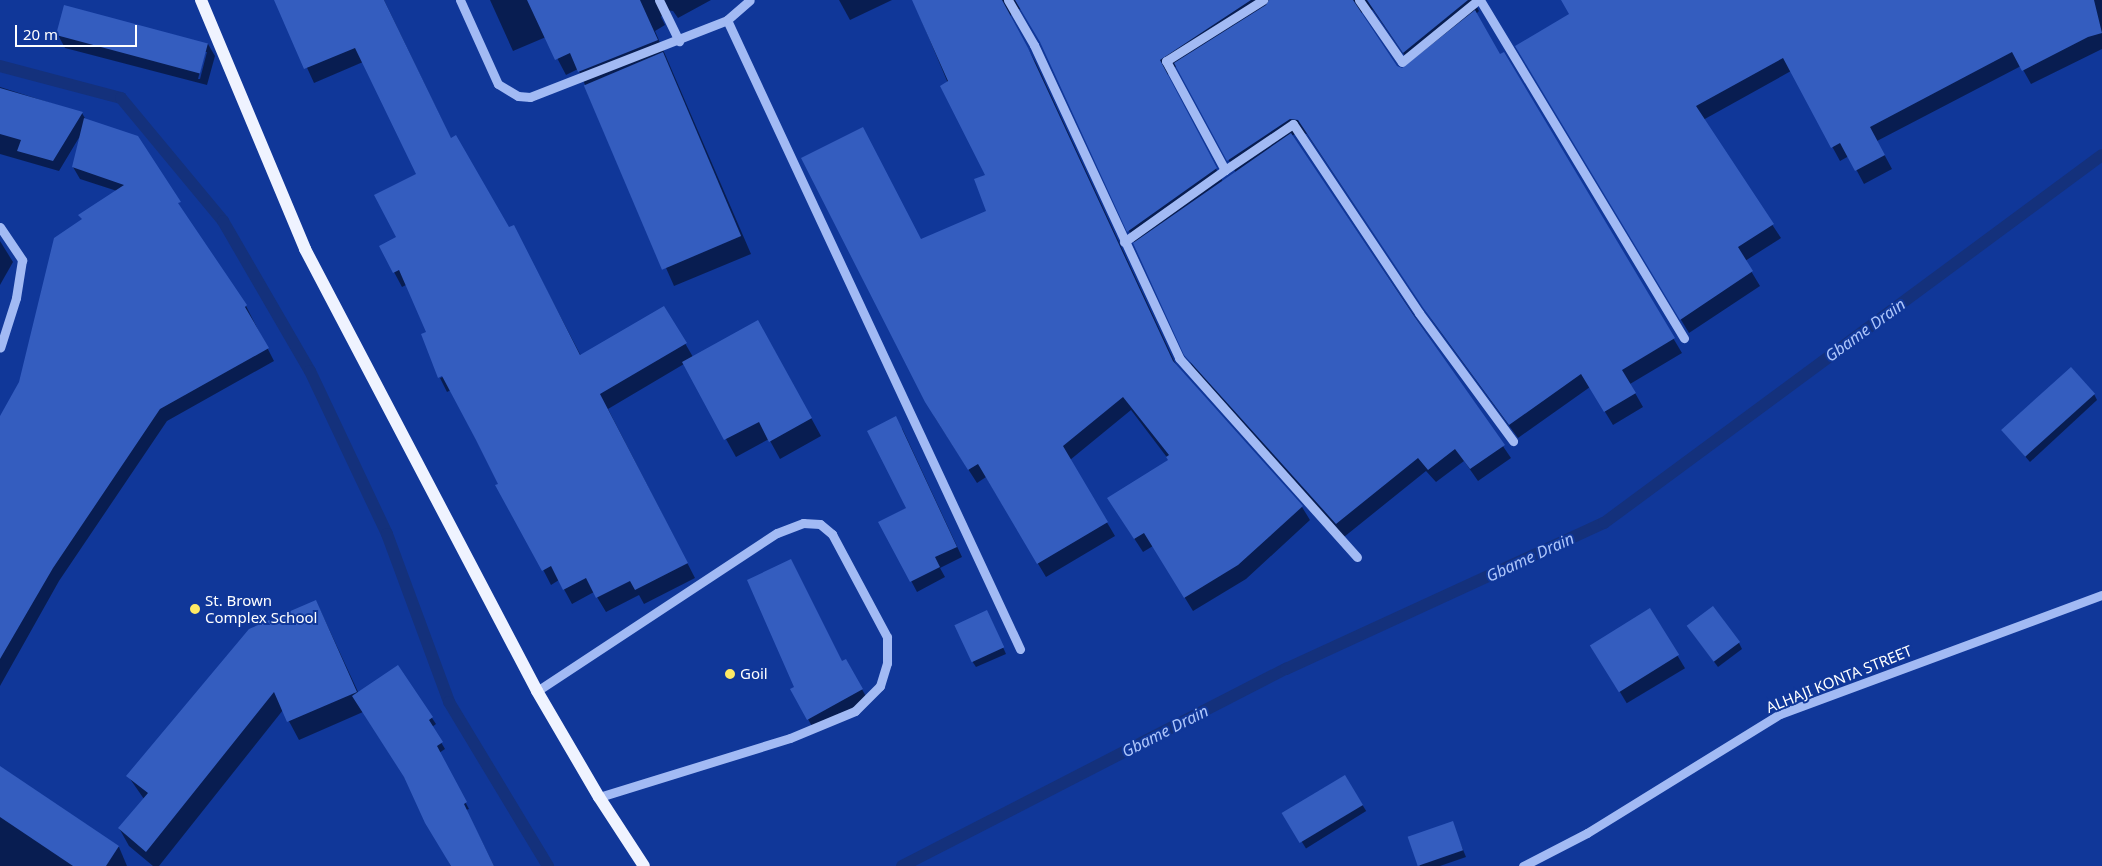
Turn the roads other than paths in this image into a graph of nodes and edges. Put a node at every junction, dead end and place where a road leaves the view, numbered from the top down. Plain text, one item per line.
1 (201, 0) edge
2 (460, 0) edge
3 (659, 0) edge
4 (750, 0) edge
5 (1008, 0) edge
6 (1263, 0) edge
7 (1359, 0) edge
8 (1479, 0) edge
9 (727, 20) junction
10 (679, 41) junction
11 (1225, 170) junction
12 (0, 227) edge
13 (1124, 242) junction
14 (1684, 338) dead end
15 (0, 348) edge
16 (1513, 442) dead end
17 (1357, 556) dead end
18 (2102, 595) edge
19 (1020, 649) dead end
20 (537, 691) junction
21 (599, 797) junction
22 (644, 866) edge
23 (1523, 866) edge

1 - 20 main road
2 - 10 street
3 - 10 street
4 - 9 street
5 - 13 street
6 - 11 street
7 - 8 street
8 - 14 street
9 - 10 street
9 - 19 street
11 - 13 street
11 - 16 street
12 - 15 street
13 - 17 street
18 - 23 street, ALHAJI KONTA STREET
20 - 21 main road
20 - 21 street
21 - 22 main road

